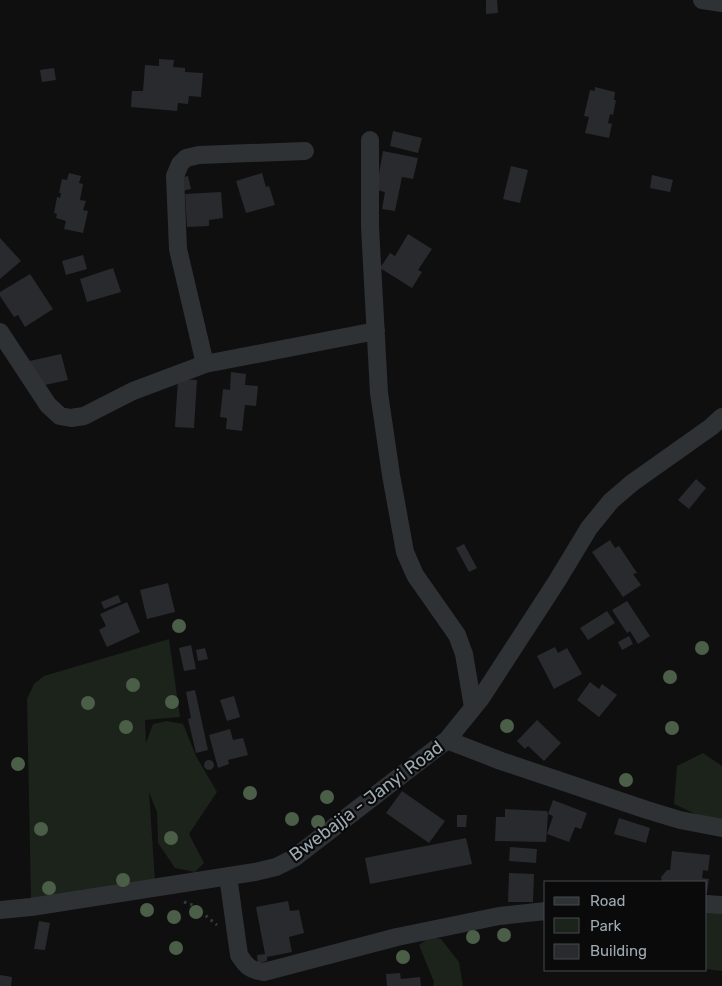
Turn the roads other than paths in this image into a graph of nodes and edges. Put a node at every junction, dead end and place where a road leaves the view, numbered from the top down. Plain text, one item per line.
1 (702, 0) edge
2 (722, 3) edge
3 (370, 140) dead end
4 (305, 151) dead end
5 (376, 331) junction
6 (0, 332) edge
7 (205, 364) junction
8 (722, 417) edge
9 (473, 707) junction
10 (447, 740) junction
11 (722, 828) edge
12 (228, 876) junction
13 (707, 904) edge
14 (722, 905) edge
15 (0, 910) edge
16 (544, 911) edge

1 - 2 street
3 - 5 street
4 - 7 street
5 - 7 street
5 - 9 street
6 - 7 street
8 - 9 street
9 - 10 street
10 - 11 street, Bwebajja - Janyi Road
10 - 12 street, Bwebajja - Janyi Road
12 - 15 street, Bwebajja - Janyi Road
12 - 16 street
13 - 14 street

